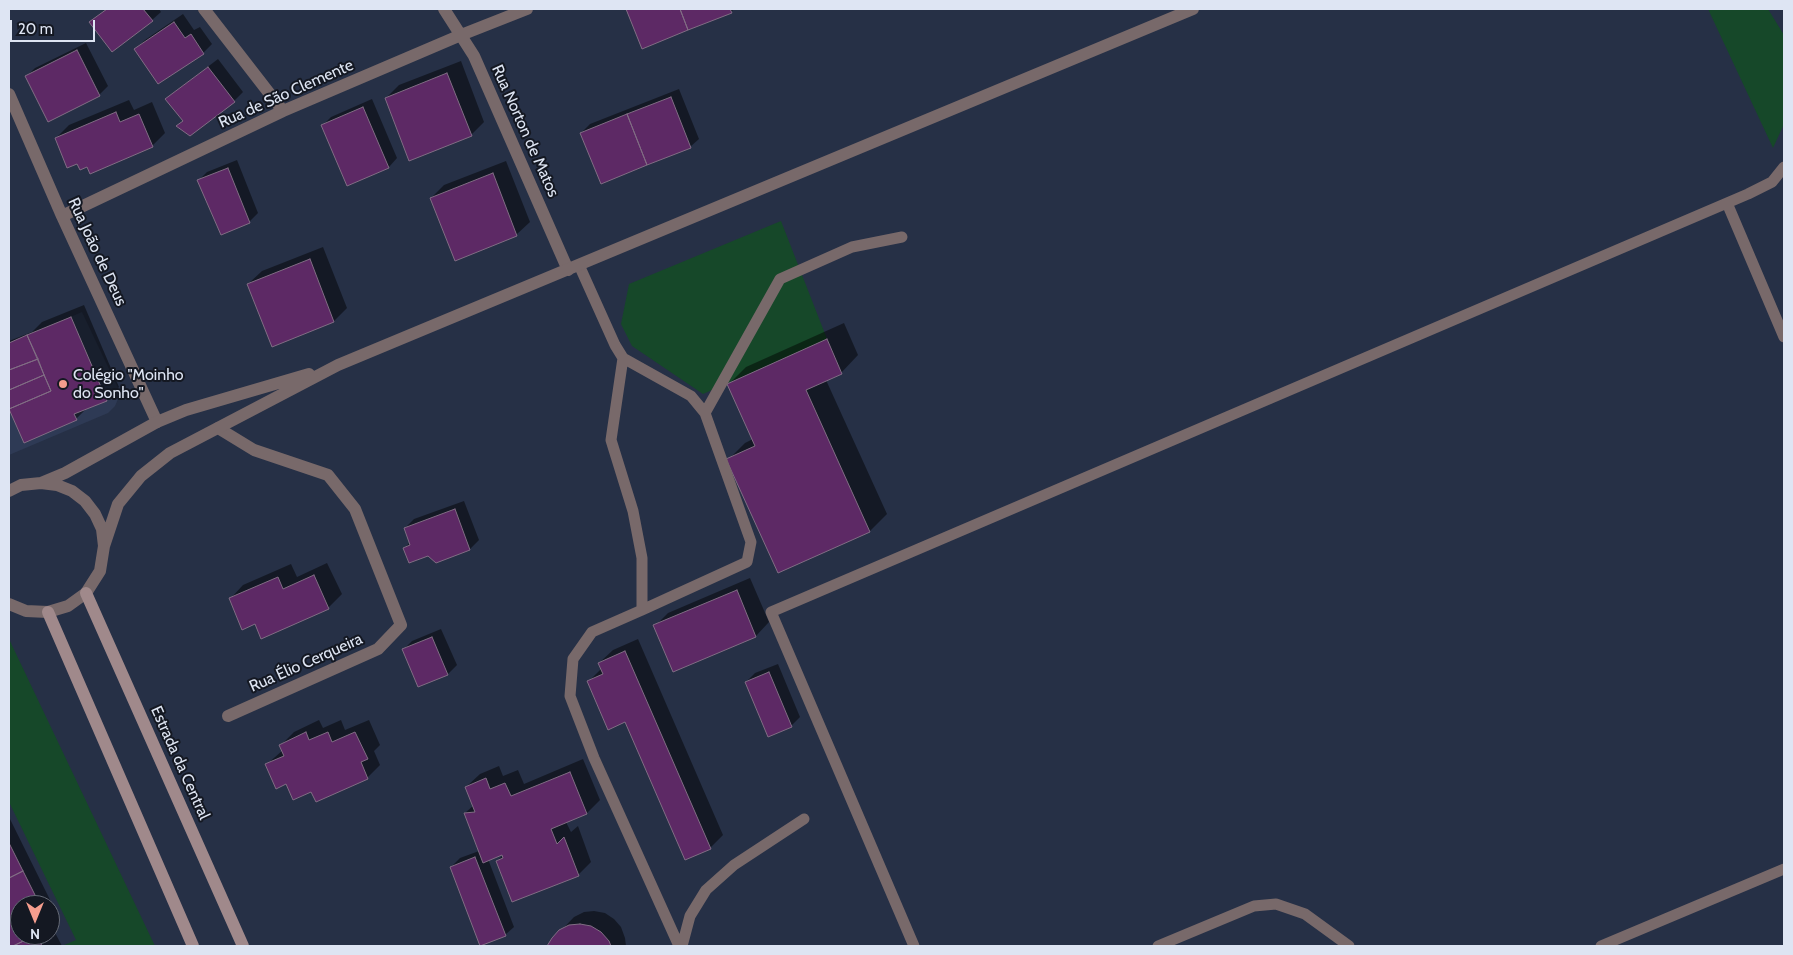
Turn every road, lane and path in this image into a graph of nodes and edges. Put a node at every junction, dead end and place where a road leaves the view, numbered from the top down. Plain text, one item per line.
1 (204, 9) edge
2 (444, 9) edge
3 (527, 9) edge
4 (1193, 9) edge
5 (461, 35) junction
6 (9, 94) edge
7 (283, 111) junction
8 (1784, 167) edge
9 (1784, 180) edge
10 (1772, 182) junction
11 (1727, 203) junction
12 (62, 216) junction
13 (902, 237) dead end
14 (574, 267) junction
15 (1784, 337) edge
16 (623, 358) junction
17 (338, 365) junction
18 (705, 413) junction
19 (157, 422) junction
20 (218, 428) junction
21 (41, 483) junction
22 (9, 491) edge
23 (104, 546) junction
24 (86, 593) junction
25 (9, 604) edge
26 (642, 610) junction
27 (48, 612) junction
28 (228, 716) dead end
29 (804, 819) dead end
30 (1784, 869) edge
31 (193, 946) edge
32 (243, 946) edge
33 (680, 946) edge
34 (914, 946) edge
35 (1158, 946) edge
36 (1349, 946) edge
37 (1601, 946) edge

1 - 7 street
2 - 5 street, Rua Norton de Matos
3 - 5 street, Rua de São Clemente
4 - 14 street
5 - 7 street, Rua de São Clemente
5 - 14 street, Rua Norton de Matos
6 - 12 street, Rua João de Deus
7 - 12 street, Rua de São Clemente
8 - 10 lane
9 - 10 lane
10 - 11 lane
11 - 15 lane
11 - 34 lane
12 - 19 street, Rua João de Deus
13 - 18 lane
14 - 16 lane
14 - 17 street
16 - 18 lane
16 - 26 lane
17 - 19 street
17 - 20 street
18 - 26 lane
19 - 21 street
20 - 23 street
20 - 28 street, Rua Élio Cerqueira
21 - 22 street
21 - 23 street
23 - 24 street
24 - 27 street
24 - 32 main road, Estrada da Central
25 - 27 street
26 - 33 lane
27 - 31 main road
29 - 33 lane
30 - 37 lane
35 - 36 lane

